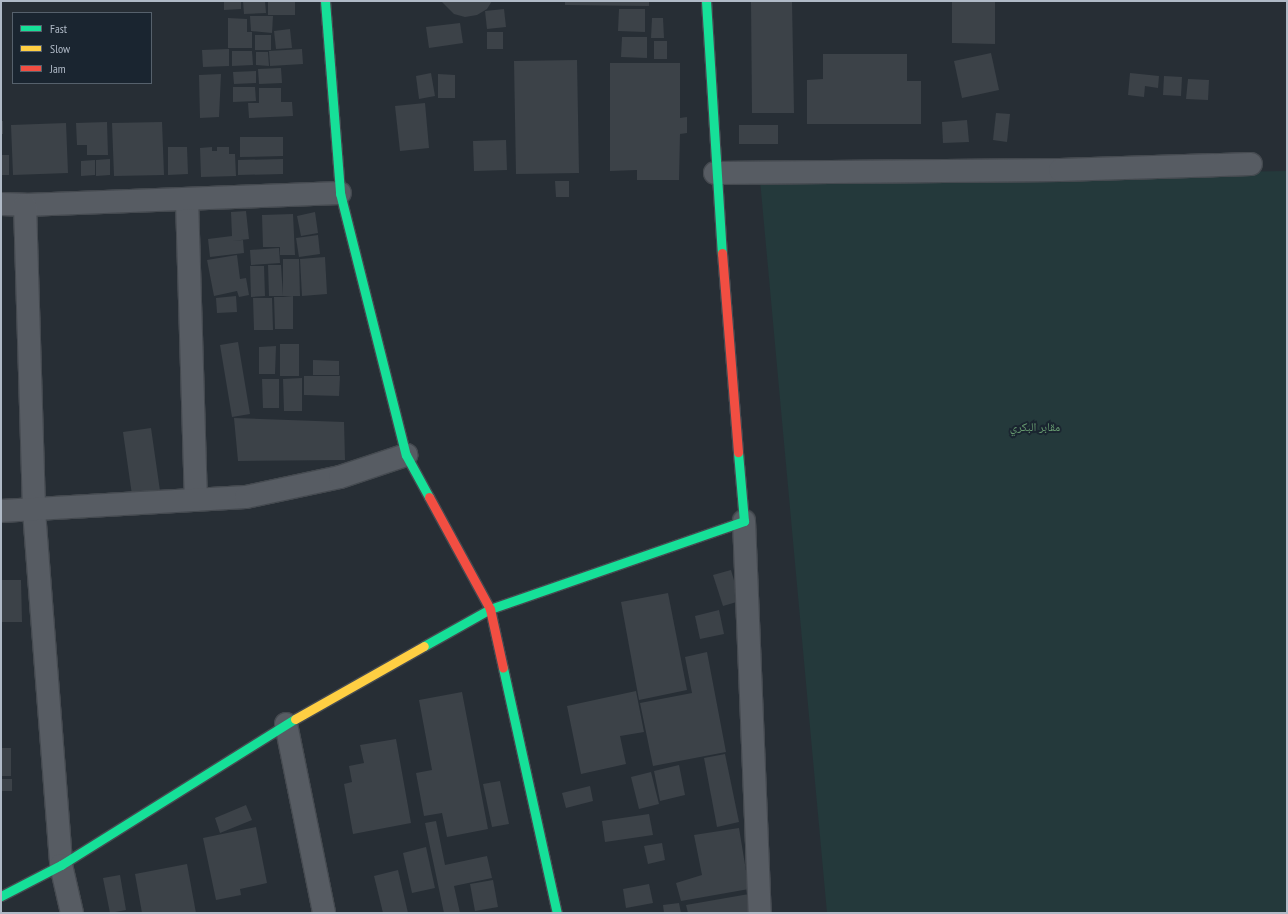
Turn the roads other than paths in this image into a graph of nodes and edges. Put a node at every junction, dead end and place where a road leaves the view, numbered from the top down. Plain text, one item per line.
1 (325, 1) edge
2 (706, 1) edge
3 (1251, 164) dead end
4 (715, 172) junction
5 (340, 193) junction
6 (186, 200) junction
7 (1, 204) edge
8 (25, 206) junction
9 (406, 455) junction
10 (196, 500) junction
11 (1, 511) edge
12 (34, 511) junction
13 (744, 521) junction
14 (490, 609) junction
15 (286, 724) junction
16 (61, 865) junction
17 (1, 896) edge
18 (72, 913) edge
19 (324, 913) edge
20 (557, 913) edge
21 (760, 913) edge

1 - 5 street
2 - 4 street
3 - 4 street
4 - 13 street
5 - 6 street
5 - 9 street
6 - 8 street
6 - 10 street
7 - 8 street
8 - 12 street
9 - 10 street
9 - 14 street
10 - 12 street
11 - 12 street
12 - 16 street
13 - 14 street
13 - 21 street
14 - 15 street
14 - 20 street
15 - 16 street
15 - 19 street
16 - 17 street
16 - 18 street

